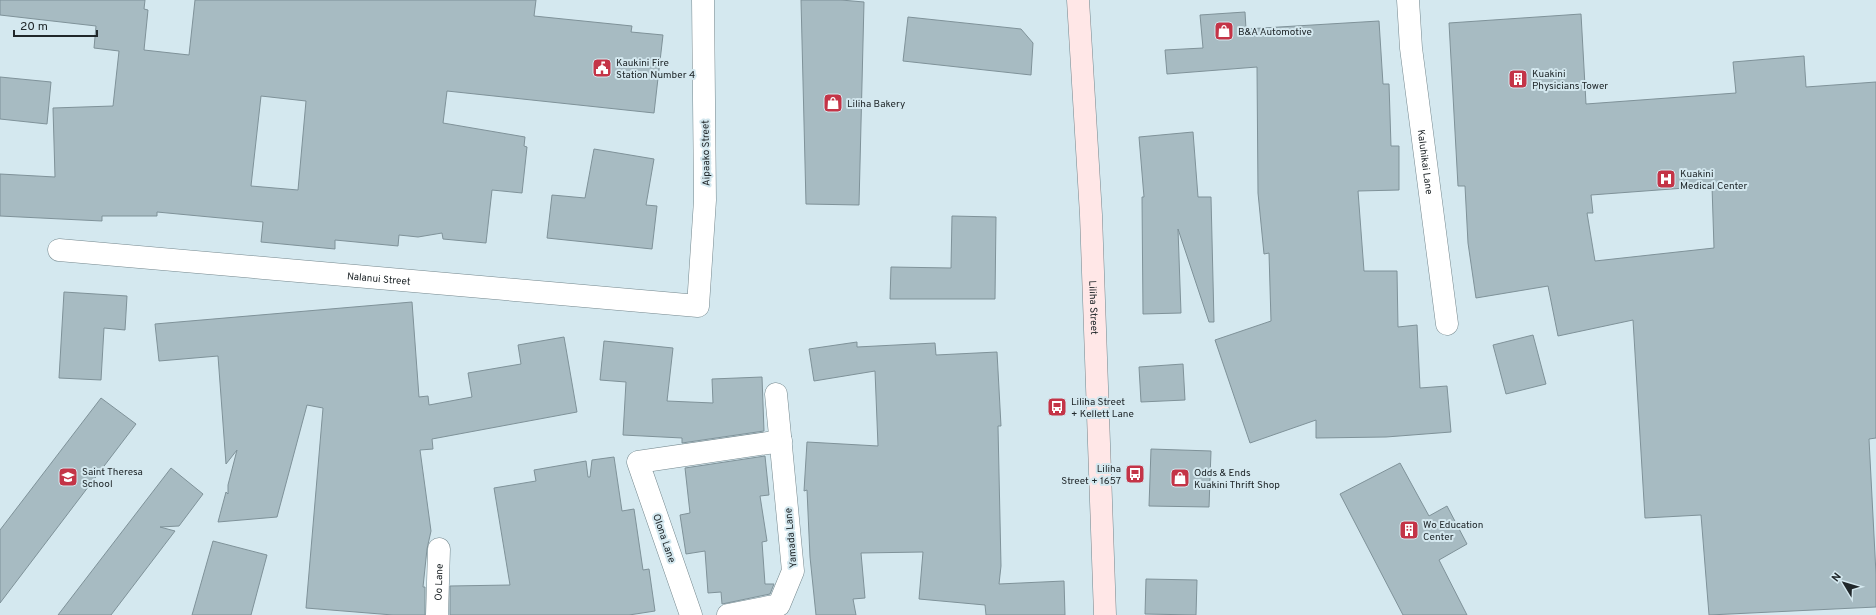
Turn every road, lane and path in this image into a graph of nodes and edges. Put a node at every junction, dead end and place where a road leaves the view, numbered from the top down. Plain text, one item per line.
1 (703, 0) edge
2 (1078, 0) edge
3 (1408, 0) edge
4 (59, 250) dead end
5 (698, 306) joint
6 (1447, 324) dead end
7 (776, 394) dead end
8 (781, 440) junction
9 (439, 549) dead end
10 (437, 615) edge
11 (691, 615) edge
12 (728, 615) edge
13 (1105, 615) edge

1 - 5 street, Aipaako Street
2 - 13 street, Liliha Street
3 - 6 street, Kaluhikai Lane
4 - 5 street, Nalanui Street
7 - 8 street, Yamada Lane
8 - 11 street, Olona Lane
8 - 12 street, Yamada Lane
9 - 10 street, Oo Lane

